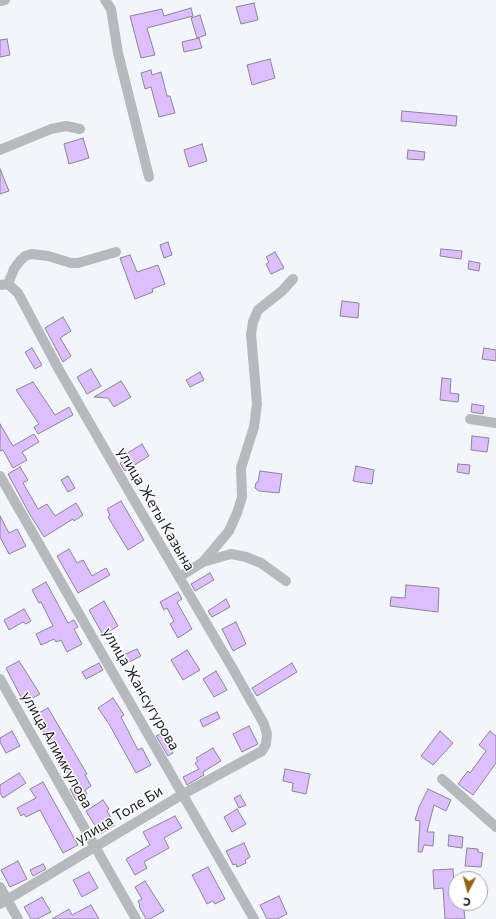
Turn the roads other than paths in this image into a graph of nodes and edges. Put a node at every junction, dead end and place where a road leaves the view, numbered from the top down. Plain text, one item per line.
1 (5, 0) edge
2 (105, 0) edge
3 (0, 1) edge
4 (80, 129) dead end
5 (0, 150) edge
6 (149, 177) dead end
7 (116, 252) dead end
8 (293, 279) dead end
9 (4, 284) edge
10 (470, 419) dead end
11 (496, 422) edge
12 (0, 476) edge
13 (203, 562) junction
14 (179, 577) junction
15 (286, 581) dead end
16 (0, 679) edge
17 (254, 756) joint
18 (442, 779) dead end
19 (183, 794) junction
20 (496, 827) edge
21 (94, 848) junction
22 (0, 887) edge
23 (3, 902) edge
24 (18, 919) edge
25 (136, 919) edge
26 (254, 919) edge

1 - 3 street
2 - 6 street
4 - 5 street
7 - 9 street
8 - 13 street
9 - 14 street, улица Жеты Казына
10 - 11 street
12 - 19 street, улица Жансугурова
13 - 14 street
13 - 15 street
14 - 17 street, улица Жеты Казына
16 - 21 street, улица Алимкулова
17 - 19 street, улица Толе Би
18 - 20 street
19 - 21 street, улица Толе Би
19 - 26 street, улица Жансугурова
21 - 23 street, улица Толе Би
21 - 25 street, улица Алимкулова
22 - 23 street
23 - 24 street

